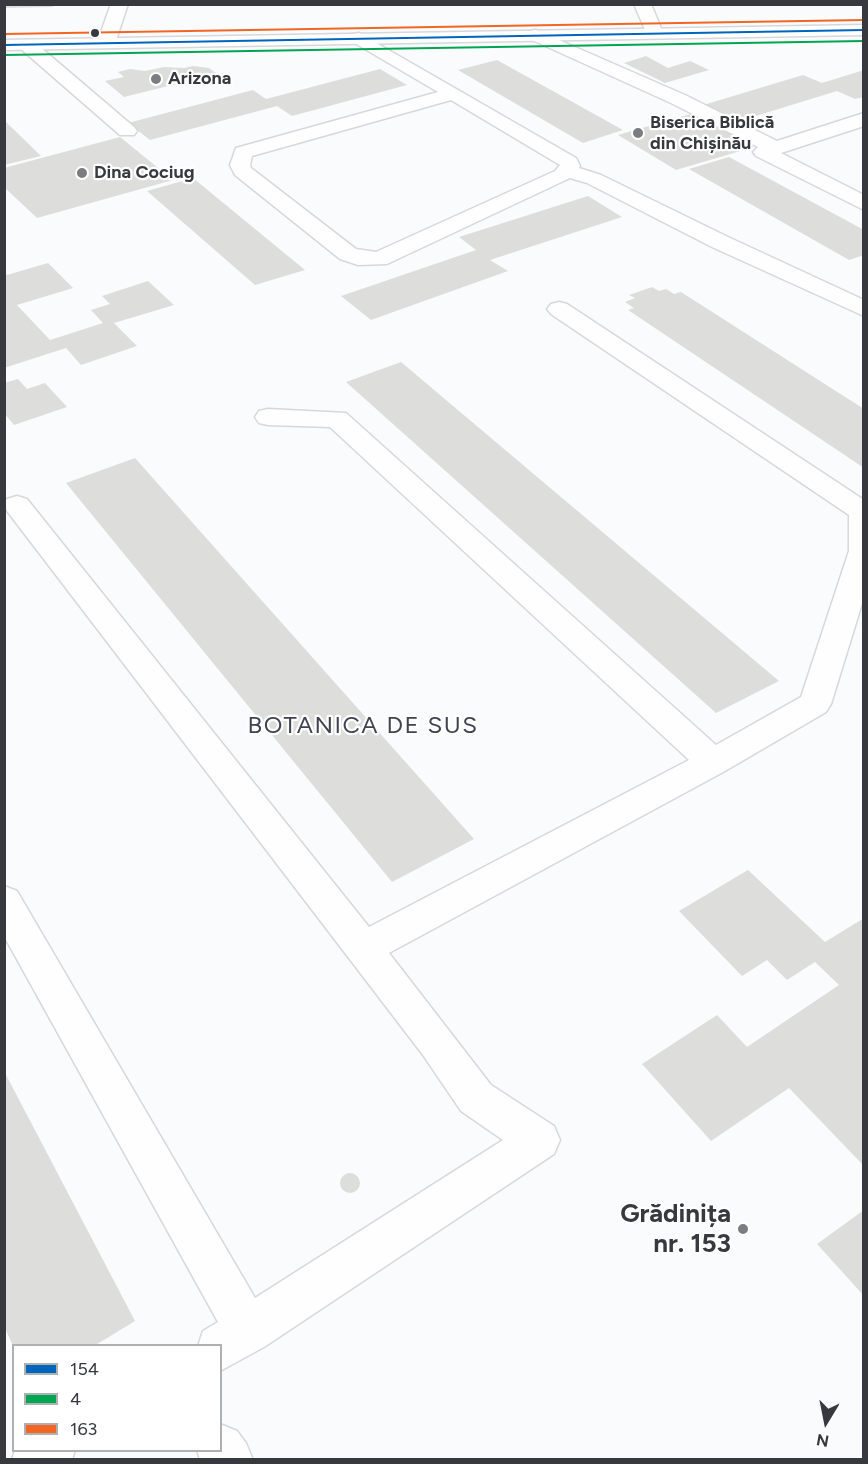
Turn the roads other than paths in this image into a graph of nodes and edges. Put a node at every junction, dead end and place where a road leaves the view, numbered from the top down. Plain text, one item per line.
1 (120, 4) edge
2 (642, 4) edge
3 (864, 30) edge
4 (654, 33) junction
5 (536, 35) junction
6 (359, 38) junction
7 (106, 43) junction
8 (4, 45) edge
9 (27, 45) junction
10 (453, 94) junction
11 (864, 118) edge
12 (127, 131) dead end
13 (777, 148) junction
14 (567, 171) junction
15 (864, 204) edge
16 (559, 309) dead end
17 (864, 309) edge
18 (268, 417) dead end
19 (17, 505) dead end
20 (712, 762) junction
21 (4, 901) edge
22 (362, 949) junction
23 (234, 1340) edge

1 - 7 main road
2 - 4 main road
3 - 4 main road
4 - 5 main road
5 - 6 main road
5 - 13 main road
6 - 7 main road
6 - 10 main road
7 - 9 main road
8 - 9 main road
9 - 12 main road
10 - 14 main road
10 - 14 main road
11 - 13 main road
13 - 15 main road
14 - 17 main road
16 - 20 main road
18 - 20 main road
19 - 22 main road
20 - 22 main road
21 - 23 main road
22 - 23 main road

